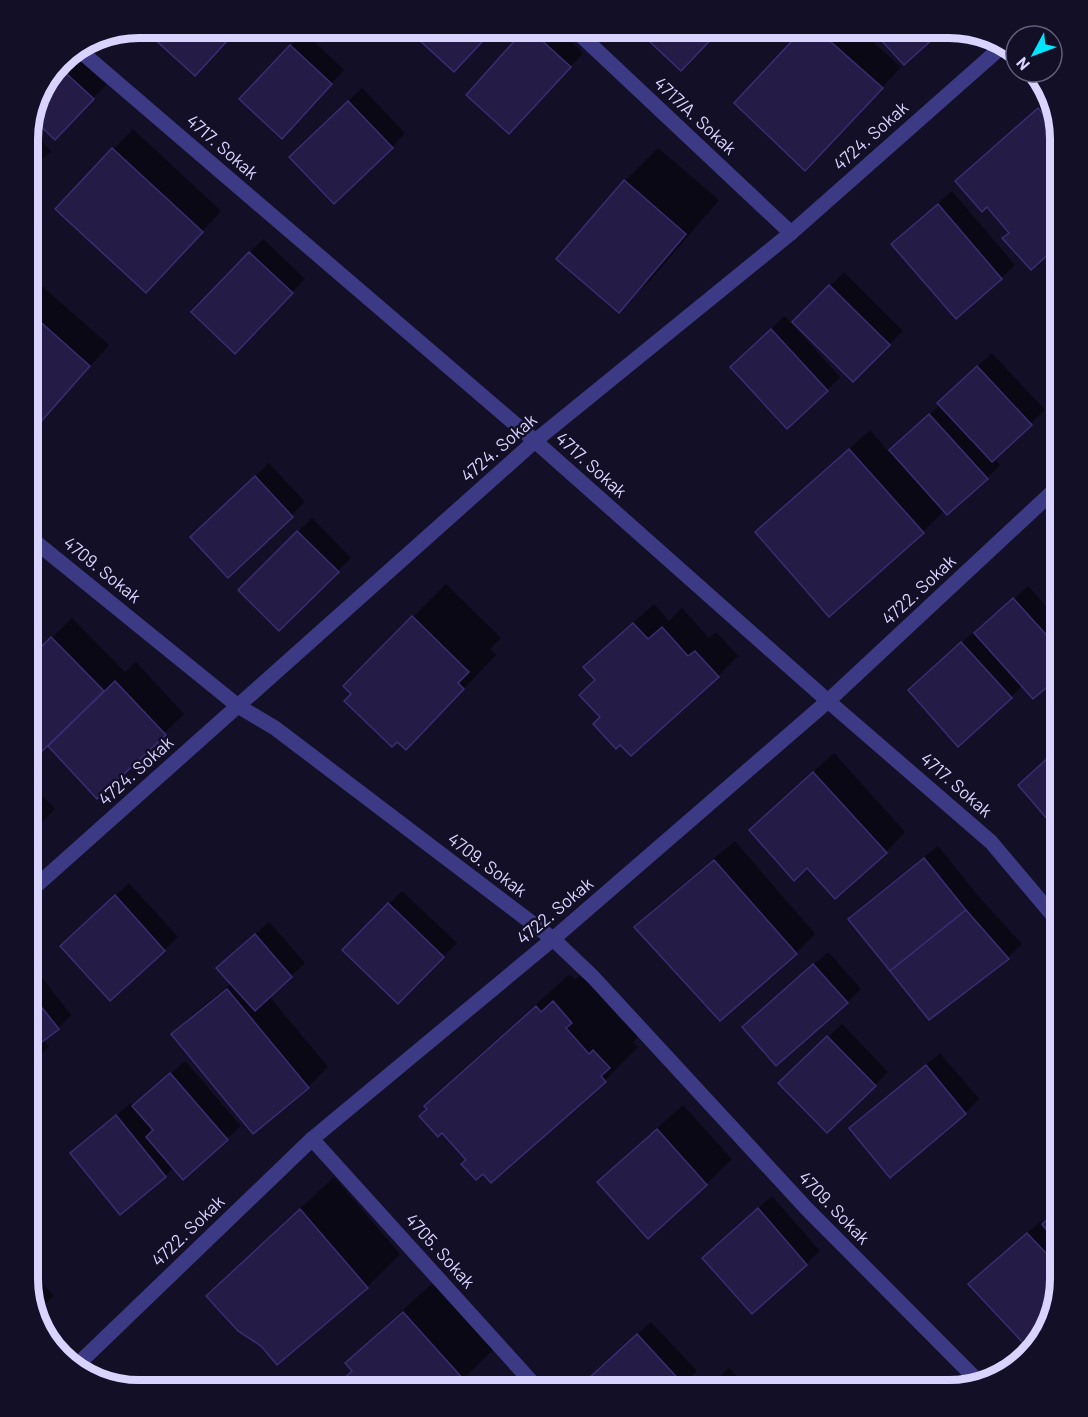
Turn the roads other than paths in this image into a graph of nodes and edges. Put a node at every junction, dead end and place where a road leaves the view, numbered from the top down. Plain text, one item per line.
1 (584, 38) edge
2 (998, 50) edge
3 (84, 54) edge
4 (791, 233) junction
5 (535, 441) junction
6 (1050, 494) edge
7 (38, 544) edge
8 (828, 701) junction
9 (238, 706) junction
10 (38, 884) edge
11 (1050, 913) edge
12 (553, 939) junction
13 (312, 1138) junction
14 (81, 1361) edge
15 (973, 1377) edge
16 (530, 1380) edge

1 - 4 street, 4717/A. Sokak
2 - 4 street, 4724. Sokak
3 - 5 street, 4717. Sokak
4 - 5 street, 4724. Sokak
5 - 8 street, 4717. Sokak
5 - 9 street, 4724. Sokak
6 - 8 street, 4722. Sokak
7 - 9 street, 4709. Sokak
8 - 11 street, 4717. Sokak
8 - 12 street, 4722. Sokak
9 - 10 street, 4724. Sokak
9 - 12 street, 4709. Sokak
12 - 13 street, 4722. Sokak
12 - 15 street, 4709. Sokak
13 - 14 street, 4722. Sokak
13 - 16 street, 4705. Sokak

